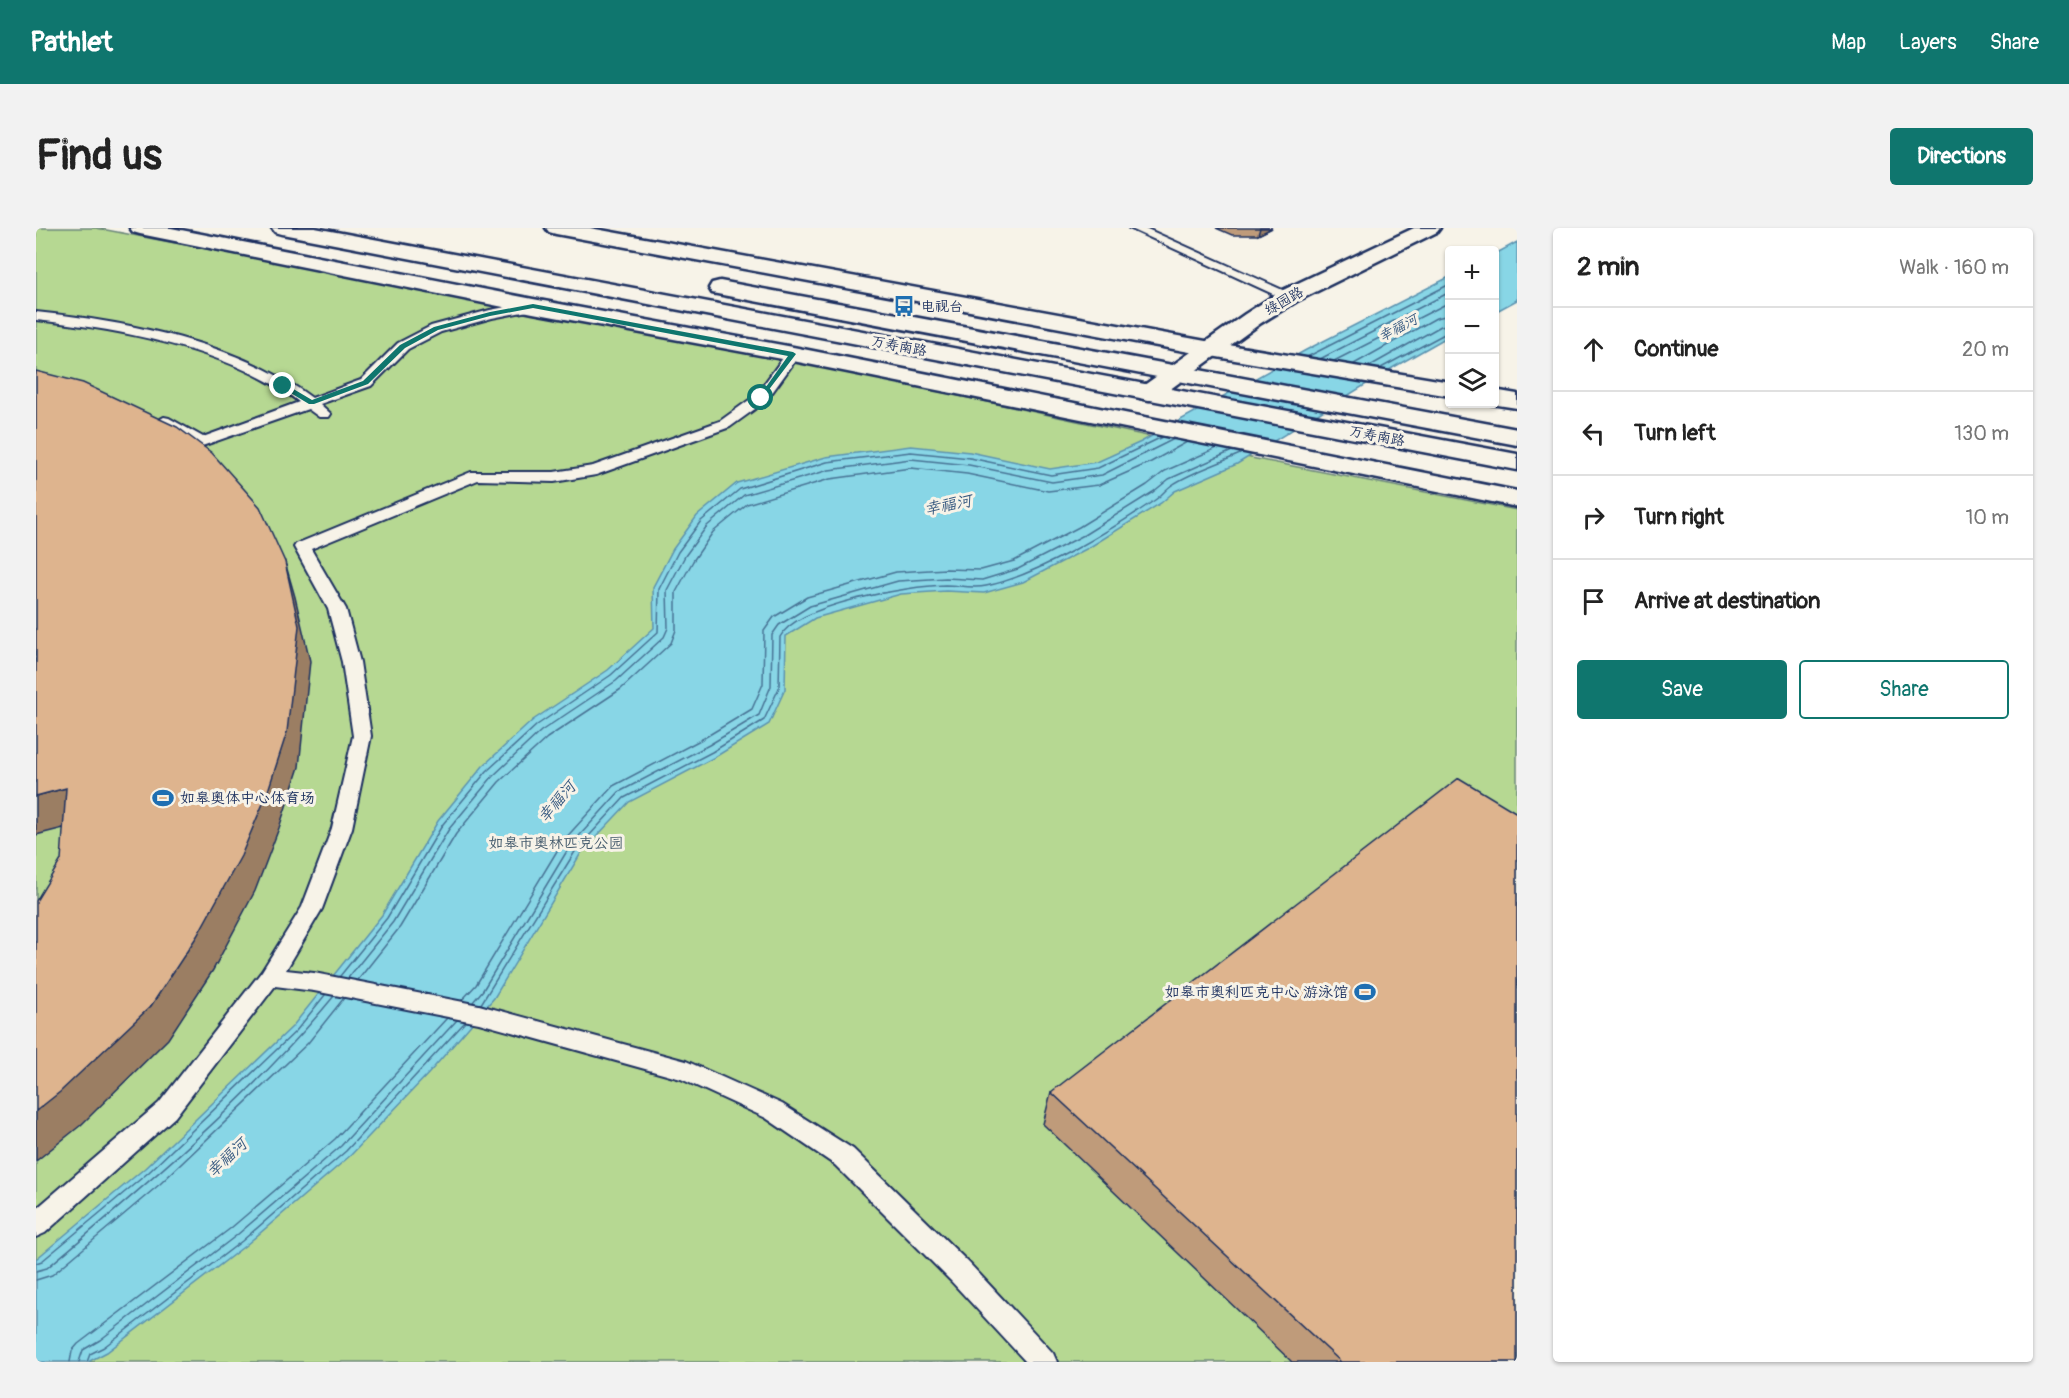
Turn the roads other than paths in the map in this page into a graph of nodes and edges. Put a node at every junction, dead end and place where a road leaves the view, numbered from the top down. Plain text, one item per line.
1 (141, 228) edge
2 (282, 228) edge
3 (556, 228) edge
4 (1135, 228) edge
5 (1430, 228) edge
6 (698, 284) dead end
7 (1289, 296) junction
8 (533, 306) junction
9 (36, 316) edge
10 (1211, 349) junction
11 (793, 354) junction
12 (1179, 374) junction
13 (1445, 388) edge
14 (1149, 393) junction
15 (1499, 398) edge
16 (1517, 401) edge
17 (311, 402) junction
18 (324, 414) dead end
19 (153, 417) edge
20 (1517, 437) edge
21 (1517, 462) edge
22 (1517, 499) edge
23 (270, 977) junction
24 (36, 1225) edge
25 (1044, 1362) edge

1 - 8 street
2 - 14 street, 万寿南路
3 - 10 street
4 - 7 lane
5 - 7 street, 绿园路
6 - 12 street, 万寿南路
7 - 10 street, 绿园路
8 - 11 street
8 - 17 lane
9 - 17 lane
10 - 12 street, 绿园路
10 - 13 street
11 - 22 street
11 - 23 lane
12 - 14 street, 绿园路
12 - 20 street, 万寿南路
14 - 21 street, 万寿南路
15 - 16 street
17 - 18 lane
17 - 19 lane
23 - 24 lane
23 - 25 lane

